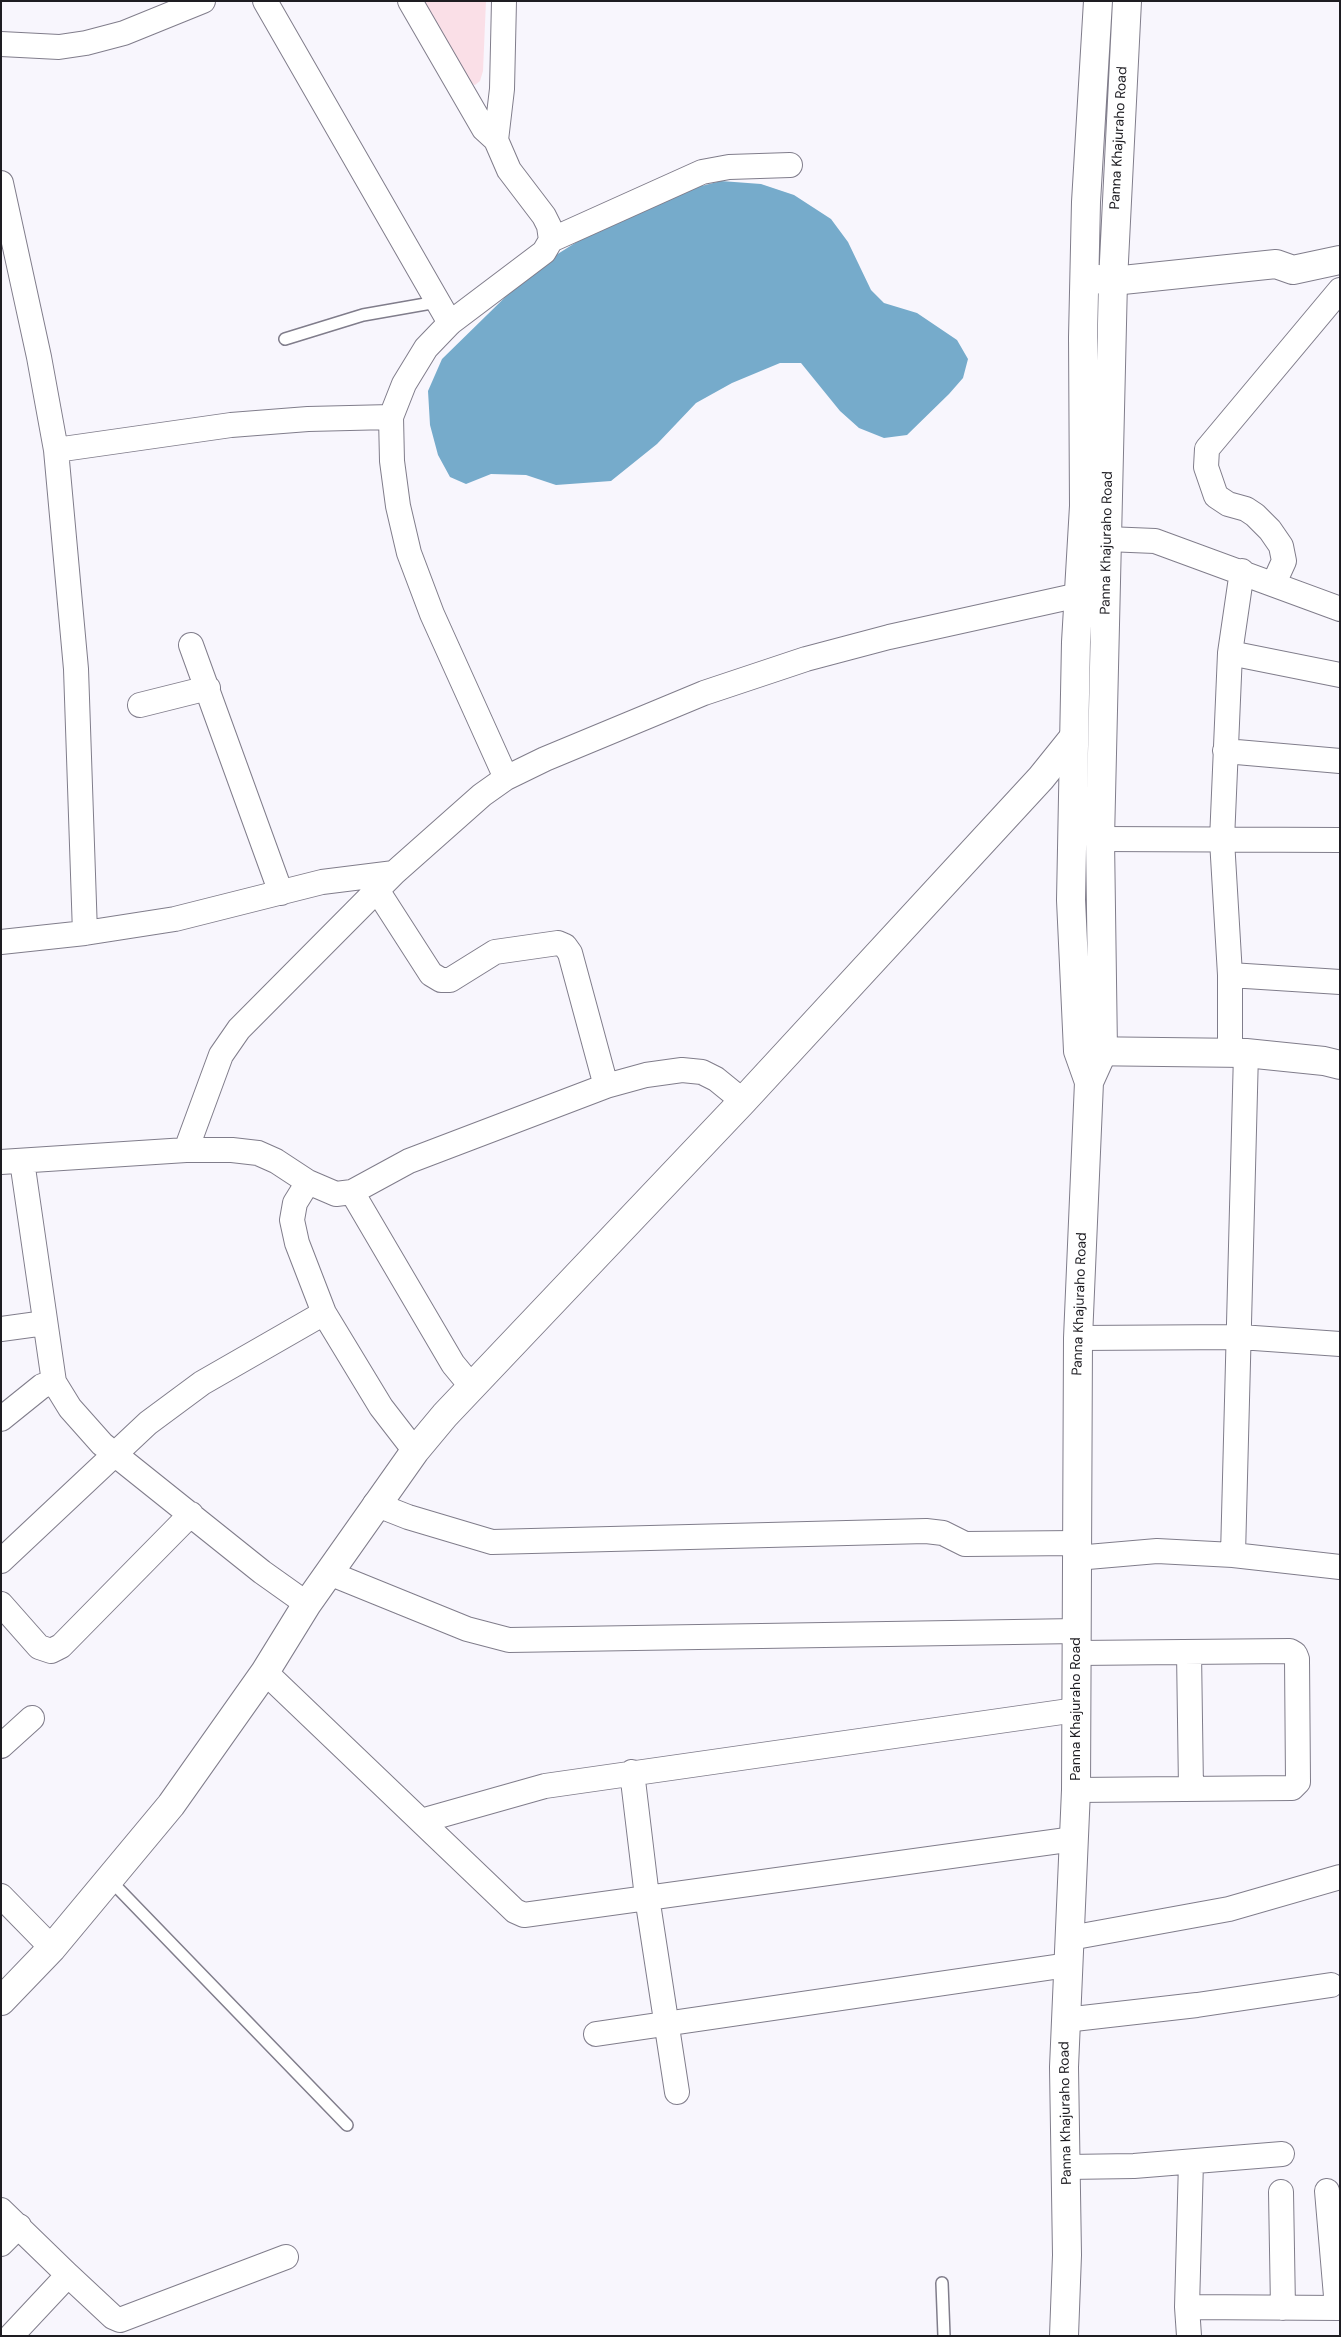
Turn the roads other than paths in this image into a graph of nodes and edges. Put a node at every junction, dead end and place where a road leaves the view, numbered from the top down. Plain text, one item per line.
1 (203, 1) edge
2 (265, 1) edge
3 (410, 1) edge
4 (504, 1) edge
5 (1098, 1) edge
6 (1127, 1) edge
7 (1, 44) edge
8 (496, 140) junction
9 (790, 165) dead end
10 (1, 183) edge
11 (550, 240) junction
12 (1340, 242) edge
13 (1340, 260) edge
14 (1276, 264) junction
15 (1085, 278) junction
16 (1112, 281) junction
17 (1340, 290) edge
18 (437, 302) junction
19 (450, 323) junction
20 (285, 339) dead end
21 (391, 417) junction
22 (56, 450) junction
23 (1107, 539) junction
24 (1242, 571) junction
25 (1274, 583) junction
26 (1079, 595) junction
27 (1334, 601) edge
28 (192, 645) dead end
29 (1230, 653) junction
30 (1340, 675) edge
31 (208, 688) junction
32 (140, 705) dead end
33 (1074, 737) junction
34 (1225, 751) junction
35 (1340, 761) edge
36 (506, 778) junction
37 (1100, 839) junction
38 (1222, 840) junction
39 (1340, 840) edge
40 (394, 873) junction
41 (377, 890) junction
42 (281, 893) junction
43 (85, 933) junction
44 (1, 942) edge
45 (1230, 975) junction
46 (1340, 982) edge
47 (1090, 1051) junction
48 (1238, 1053) junction
49 (1340, 1064) edge
50 (606, 1086) junction
51 (743, 1101) junction
52 (186, 1150) junction
53 (12, 1161) edge
54 (308, 1182) junction
55 (352, 1192) junction
56 (324, 1313) junction
57 (45, 1323) junction
58 (1, 1329) edge
59 (1240, 1337) junction
60 (1078, 1338) junction
61 (1340, 1344) edge
62 (54, 1382) junction
63 (472, 1387) junction
64 (1, 1420) edge
65 (415, 1451) junction
66 (116, 1454) junction
67 (376, 1504) junction
68 (191, 1514) junction
69 (1076, 1550) junction
70 (1233, 1554) junction
71 (1, 1561) edge
72 (1340, 1567) edge
73 (329, 1573) junction
74 (1, 1604) edge
75 (307, 1604) junction
76 (1077, 1642) junction
77 (1189, 1652) junction
78 (265, 1672) junction
79 (1076, 1710) junction
80 (32, 1718) dead end
81 (1, 1746) edge
82 (632, 1772) junction
83 (1190, 1789) junction
84 (1076, 1790) junction
85 (421, 1821) junction
86 (1074, 1839) junction
87 (1340, 1877) edge
88 (109, 1879) junction
89 (1, 1896) edge
90 (647, 1897) junction
91 (1070, 1938) junction
92 (52, 1948) junction
93 (1068, 1965) junction
94 (1331, 1985) dead end
95 (1, 2001) edge
96 (1065, 2020) junction
97 (667, 2023) junction
98 (596, 2034) dead end
99 (677, 2092) dead end
100 (347, 2125) dead end
101 (1282, 2154) dead end
102 (1191, 2162) junction
103 (1066, 2167) junction
104 (1328, 2191) dead end
105 (1281, 2192) dead end
106 (1, 2210) edge
107 (19, 2226) junction
108 (1, 2244) edge
109 (286, 2257) dead end
110 (68, 2275) junction
111 (942, 2283) dead end
112 (1187, 2307) junction
113 (1283, 2308) junction
114 (1338, 2308) edge
115 (11, 2336) edge
116 (944, 2336) edge
117 (1064, 2336) edge
118 (1189, 2336) edge

1 - 7 street
2 - 18 street
3 - 8 street
4 - 8 street
5 - 15 main road, Panna Khajuraho Road
6 - 16 main road, Panna Khajuraho Road
8 - 11 street
9 - 11 street
10 - 22 street
11 - 19 street
12 - 14 main road
13 - 14 main road
14 - 16 main road
15 - 16 main road
15 - 26 main road, Panna Khajuraho Road
16 - 23 main road, Panna Khajuraho Road
17 - 25 street
18 - 19 street
18 - 20 lane
19 - 21 street
21 - 22 street
21 - 36 street
22 - 43 street
23 - 24 street
23 - 37 main road, Panna Khajuraho Road
24 - 25 street
24 - 29 street
25 - 27 street
26 - 33 main road, Panna Khajuraho Road
26 - 36 street
28 - 31 street
29 - 30 street
29 - 34 street
31 - 32 street
31 - 42 street
33 - 47 main road, Panna Khajuraho Road
33 - 51 main road
34 - 35 street
34 - 38 street
36 - 40 street
37 - 38 street
37 - 47 main road, Panna Khajuraho Road
38 - 39 street
38 - 45 street
40 - 41 street
40 - 42 street
41 - 50 street
41 - 52 street
42 - 43 street
43 - 44 street
45 - 46 street
45 - 48 street
47 - 48 main road
47 - 60 main road, Panna Khajuraho Road
48 - 49 main road
48 - 59 street
50 - 51 street
50 - 55 street
51 - 63 main road
52 - 53 street
52 - 54 street
53 - 57 street
54 - 55 street
54 - 56 street
55 - 63 street
56 - 65 street
56 - 66 street
57 - 58 street
57 - 62 street
59 - 60 street
59 - 61 street
59 - 70 street
60 - 69 main road, Panna Khajuraho Road
62 - 64 street
62 - 66 street
63 - 65 main road
65 - 67 main road
66 - 68 street
66 - 71 street
67 - 69 street
67 - 73 main road
68 - 74 street
68 - 75 street
69 - 70 street
69 - 76 main road, Panna Khajuraho Road
70 - 72 street
73 - 75 main road
73 - 76 street
75 - 78 main road
76 - 77 street
76 - 79 main road, Panna Khajuraho Road
77 - 83 street
77 - 83 street
78 - 85 street
78 - 88 main road
79 - 82 street
79 - 84 main road, Panna Khajuraho Road
80 - 81 street
82 - 85 street
82 - 90 street
83 - 84 street
84 - 86 main road, Panna Khajuraho Road
85 - 90 street
86 - 90 street
86 - 91 main road, Panna Khajuraho Road
87 - 91 street
88 - 92 main road
88 - 100 lane
89 - 92 street
90 - 97 street
91 - 93 main road, Panna Khajuraho Road
92 - 95 main road
93 - 96 main road, Panna Khajuraho Road
93 - 97 street
94 - 96 street
96 - 103 main road, Panna Khajuraho Road
97 - 98 street
97 - 99 street
101 - 102 street
102 - 103 street
102 - 112 street
103 - 117 main road, Panna Khajuraho Road
104 - 114 street
105 - 113 street
106 - 107 street
107 - 108 street
107 - 110 street
109 - 110 street
110 - 115 street
111 - 116 lane
112 - 113 street
112 - 118 street
113 - 114 street

